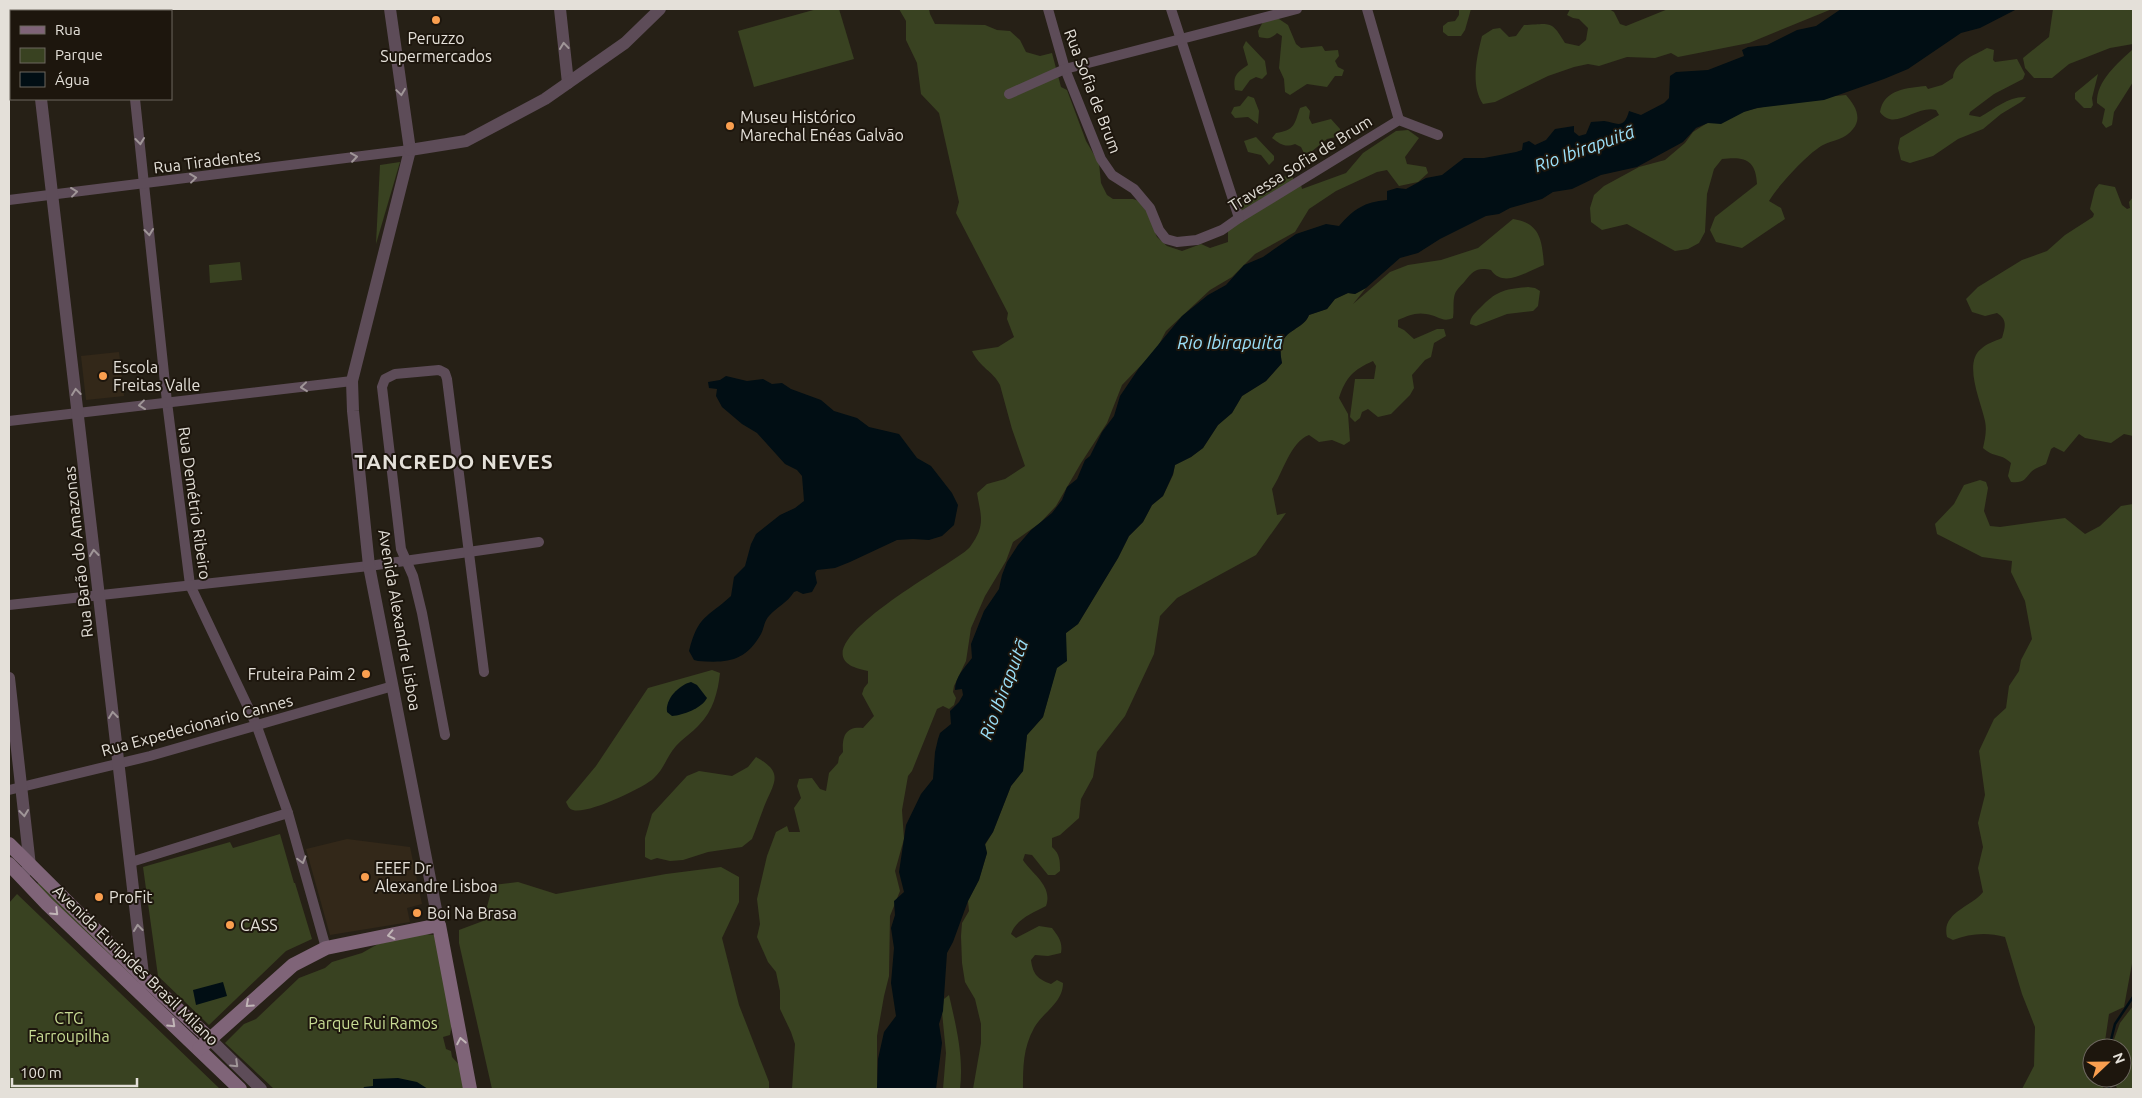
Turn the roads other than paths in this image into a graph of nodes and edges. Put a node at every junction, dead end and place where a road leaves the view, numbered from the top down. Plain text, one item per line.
1 (390, 9) edge
2 (560, 9) edge
3 (660, 9) edge
4 (1048, 9) edge
5 (1171, 9) edge
6 (1297, 9) edge
7 (1367, 9) edge
8 (1181, 40) junction
9 (1065, 69) junction
10 (568, 83) junction
11 (1009, 94) dead end
12 (41, 100) edge
13 (135, 100) edge
14 (1399, 120) junction
15 (1438, 135) dead end
16 (410, 150) junction
17 (144, 184) junction
18 (53, 194) junction
19 (9, 200) edge
20 (1238, 218) junction
21 (1177, 242) joint
22 (352, 381) junction
23 (167, 402) junction
24 (79, 413) junction
25 (9, 421) edge
26 (539, 542) dead end
27 (469, 551) junction
28 (406, 560) junction
29 (369, 566) junction
30 (190, 585) junction
31 (99, 596) junction
32 (9, 606) edge
33 (484, 672) dead end
34 (9, 678) edge
35 (393, 686) junction
36 (256, 724) junction
37 (444, 735) dead end
38 (118, 763) junction
39 (15, 789) edge
40 (288, 813) junction
41 (9, 844) edge
42 (131, 862) junction
43 (9, 864) edge
44 (26, 871) junction
45 (439, 925) junction
46 (326, 948) junction
47 (143, 977) junction
48 (147, 1001) junction
49 (210, 1039) junction
50 (199, 1050) junction
51 (240, 1089) edge
52 (260, 1089) edge
53 (470, 1089) edge

1 -> 16 street
10 -> 2 street
3 - 10 street
4 - 9 street, Rua Sofia de Brum
5 - 8 street
6 - 8 street
7 - 14 street
8 - 9 street
8 - 20 street
9 - 11 street
9 - 21 street, Rua Sofia de Brum
10 - 16 street
12 - 18 street, Rua Barão do Amazonas
13 -> 17 street, Rua Demétrio Ribeiro
14 - 15 street
14 - 20 street, Travessa Sofia de Brum
17 -> 16 street, Rua Tiradentes
16 - 22 street, Avenida Alexandre Lisboa
18 -> 17 street, Rua Tiradentes
17 -> 23 street, Rua Demétrio Ribeiro
18 - 19 street, Rua Tiradentes
24 -> 18 street, Rua Barão do Amazonas
20 - 21 street, Travessa Sofia de Brum
22 -> 23 street
22 - 29 street, Avenida Alexandre Lisboa
23 -> 24 street
23 - 30 street, Rua Demétrio Ribeiro
24 - 25 street
31 -> 24 street, Rua Barão do Amazonas
26 - 27 street
27 - 28 street
27 - 28 street
27 - 33 street
28 - 29 street
28 - 37 street
29 - 30 street
29 - 35 street, Avenida Alexandre Lisboa
30 - 31 street
30 - 36 street, Rua Demétrio Ribeiro
31 - 32 street
38 -> 31 street, Rua Barão do Amazonas
34 - 39 street
35 - 36 street, Rua Expedecionario Cannes
35 - 45 street, Avenida Alexandre Lisboa
36 - 38 street, Rua Expedecionario Cannes
36 - 40 street, Rua Demétrio Ribeiro
38 - 39 street, Rua Expedecionario Cannes
38 - 42 street, Rua Barão do Amazonas
39 -> 44 street
40 - 42 street
40 -> 46 street, Rua Demétrio Ribeiro
41 - 44 main road, Avenida Euripides Brasil Milano
47 -> 42 street, Rua Barão do Amazonas
43 - 44 main road, Avenida Euripides Brasil Milano
44 - 47 main road, Avenida Euripides Brasil Milano
44 -> 48 main road, Avenida Euripides Brasil Milano
45 -> 46 main road
53 -> 45 main road, Avenida Alexandre Lisboa
46 -> 49 main road
47 - 48 street, Rua Barão do Amazonas
47 - 49 main road, Avenida Euripides Brasil Milano
48 -> 50 main road, Avenida Euripides Brasil Milano
49 - 50 main road
49 -> 52 street, Avenida Euripides Brasil Milano
50 - 51 main road, Avenida Euripides Brasil Milano

